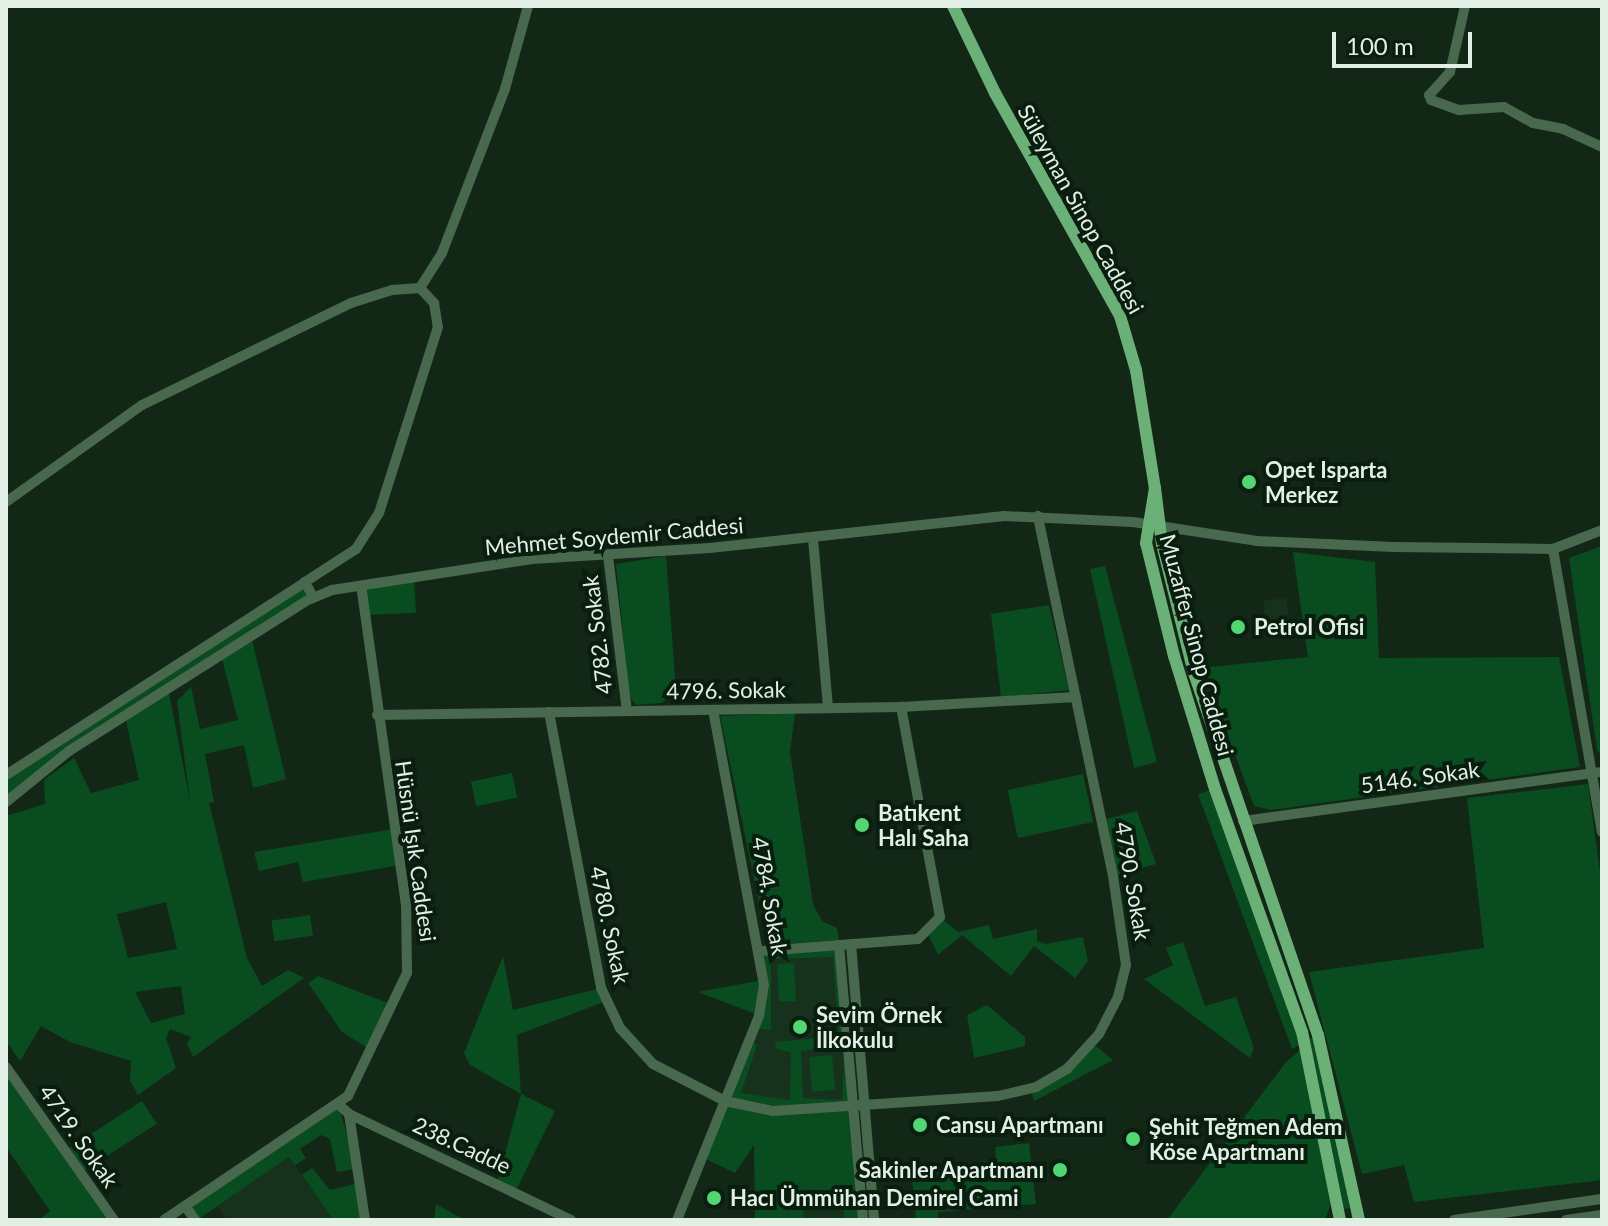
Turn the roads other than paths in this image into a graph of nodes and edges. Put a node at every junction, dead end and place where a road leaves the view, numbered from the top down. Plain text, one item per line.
1 (528, 6) edge
2 (953, 6) edge
3 (1465, 6) edge
4 (1602, 147) edge
5 (420, 288) junction
6 (1155, 488) joint
7 (6, 502) edge
8 (1038, 516) junction
9 (1152, 525) junction
10 (1602, 530) edge
11 (813, 539) junction
12 (1553, 549) junction
13 (608, 555) junction
14 (305, 582) junction
15 (361, 586) junction
16 (313, 597) junction
17 (1076, 697) junction
18 (901, 707) junction
19 (828, 708) junction
20 (713, 710) junction
21 (627, 711) junction
22 (549, 712) junction
23 (377, 715) junction
24 (1598, 773) edge
25 (6, 775) edge
26 (6, 802) edge
27 (1243, 821) junction
28 (1602, 832) edge
29 (845, 945) junction
30 (762, 951) junction
31 (9, 1071) edge
32 (725, 1101) junction
33 (338, 1104) junction
34 (859, 1108) junction
35 (349, 1114) junction
36 (1602, 1199) edge
37 (185, 1206) junction
38 (1602, 1215) edge
39 (114, 1220) edge
40 (164, 1220) edge
41 (195, 1220) edge
42 (365, 1220) edge
43 (571, 1220) edge
44 (677, 1220) edge
45 (863, 1220) edge
46 (874, 1220) edge
47 (1340, 1220) edge
48 (1359, 1220) edge
49 (1454, 1220) edge
50 (1566, 1220) edge

1 - 5 street
2 - 6 main road, Süleyman Sinop Caddesi
3 - 4 street
5 - 7 street
5 - 14 street
6 - 9 main road, Muzaffer Sinop Caddesi
8 - 9 street, Mehmet Soydemir Caddesi
8 - 11 street, Mehmet Soydemir Caddesi
8 - 17 street, 4790. Sokak
9 - 12 street, Mehmet Soydemir Caddesi
9 - 27 main road, Muzaffer Sinop Caddesi
9 - 47 main road, Muzaffer Sinop Caddesi
10 - 12 street
11 - 13 street, Mehmet Soydemir Caddesi
11 - 19 street
12 - 24 street
13 - 15 street, Mehmet Soydemir Caddesi
13 - 21 street, 4782. Sokak
14 - 16 street
14 - 25 street
15 - 16 street, Mehmet Soydemir Caddesi
15 - 23 street, Hüsnü Işık Caddesi
16 - 26 street, Mehmet Soydemir Caddesi
17 - 18 street, 4796. Sokak
17 - 34 street, 4790. Sokak
18 - 19 street, 4796. Sokak
18 - 29 street
19 - 20 street, 4796. Sokak
20 - 21 street, 4796. Sokak
20 - 30 street, 4784. Sokak
21 - 22 street, 4796. Sokak
22 - 23 street, 4796. Sokak
22 - 32 street, 4780. Sokak
23 - 33 street, Hüsnü Işık Caddesi
24 - 27 street, 5146. Sokak
24 - 28 street
27 - 48 main road, Muzaffer Sinop Caddesi
29 - 30 street
29 - 34 street
30 - 32 street, 4784. Sokak
31 - 39 street, 4719. Sokak
32 - 34 street, 4780. Sokak
32 - 44 street, 4784. Sokak
33 - 35 street, 238.Cadde
33 - 37 street
34 - 45 street
34 - 46 street
35 - 42 street
35 - 43 street, 238.Cadde
36 - 49 street
37 - 40 street
37 - 41 street
38 - 50 street

